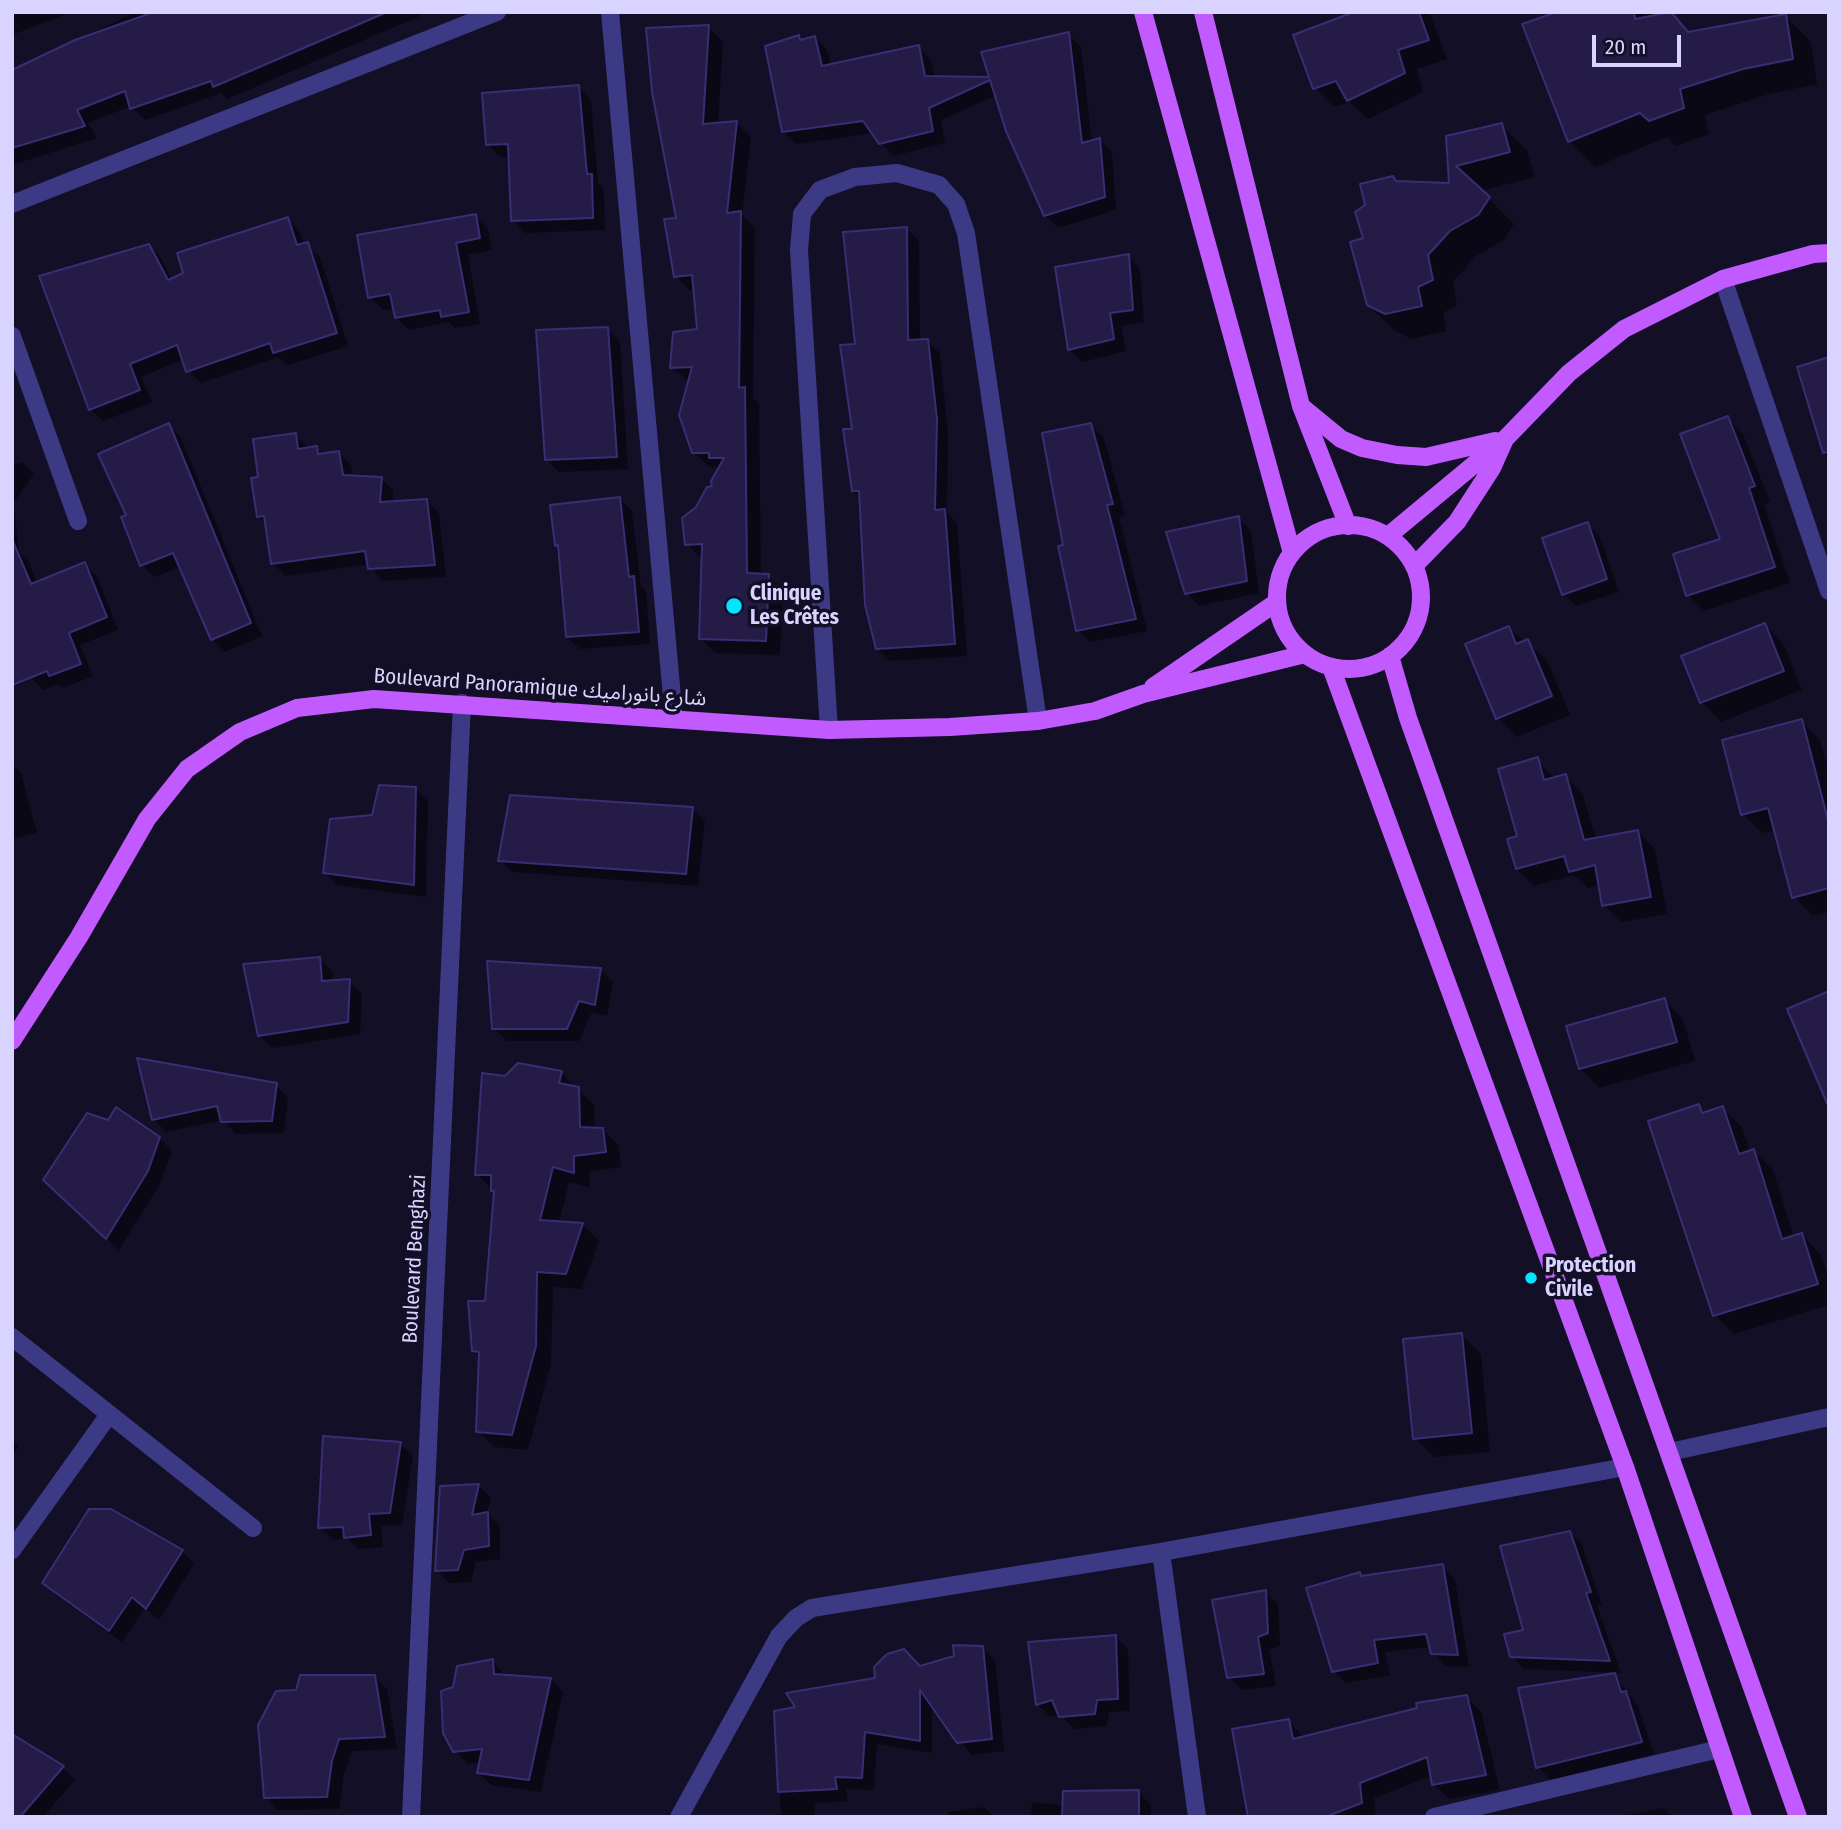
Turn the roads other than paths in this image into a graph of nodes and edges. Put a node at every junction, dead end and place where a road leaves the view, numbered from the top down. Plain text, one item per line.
1 (497, 12) edge
2 (610, 12) edge
3 (1143, 12) edge
4 (1203, 12) edge
5 (12, 204) edge
6 (1829, 253) edge
7 (1723, 279) junction
8 (12, 336) edge
9 (1301, 406) junction
10 (1506, 438) junction
11 (78, 521) dead end
12 (1348, 526) junction
13 (1388, 537) junction
14 (1292, 554) junction
15 (1414, 565) junction
16 (1829, 592) edge
17 (1277, 601) junction
18 (1305, 654) junction
19 (1390, 656) junction
20 (1331, 667) junction
21 (1143, 694) junction
22 (462, 703) junction
23 (674, 719) junction
24 (1038, 721) junction
25 (829, 730) junction
26 (12, 1041) edge
27 (12, 1337) edge
28 (108, 1416) junction
29 (1829, 1417) edge
30 (1670, 1452) junction
31 (1625, 1467) junction
32 (253, 1528) dead end
33 (12, 1550) edge
34 (1161, 1552) junction
35 (1718, 1749) junction
36 (411, 1817) edge
37 (679, 1817) edge
38 (1197, 1817) edge
39 (1434, 1817) edge
40 (1743, 1817) edge
41 (1798, 1817) edge

1 - 5 street
2 - 23 street
3 - 14 main road
4 - 9 main road
6 - 7 main road
7 - 10 main road
7 - 16 street
8 - 11 street
9 - 10 main road
9 - 12 main road
10 - 13 main road
10 - 15 main road
12 - 13 main road
12 - 14 main road
13 - 15 main road
14 - 17 main road
15 - 19 main road
17 - 18 main road
17 - 21 main road, Boulevard Panoramique شارع بانوراميك
18 - 20 main road
18 - 21 main road, Boulevard Panoramique شارع بانوراميك
19 - 20 main road
19 - 30 main road
20 - 31 main road
21 - 24 main road, Boulevard Panoramique شارع بانوراميك
22 - 23 main road, Boulevard Panoramique شارع بانوراميك
22 - 26 main road, Boulevard Panoramique شارع بانوراميك
22 - 36 street, Boulevard Benghazi
23 - 25 main road, Boulevard Panoramique شارع بانوراميك
24 - 25 main road, Boulevard Panoramique شارع بانوراميك
24 - 25 street
27 - 28 street
28 - 32 street
28 - 33 street
29 - 30 street
30 - 41 main road
31 - 34 street
31 - 35 main road
34 - 37 street
34 - 38 street
35 - 39 street
35 - 40 main road

